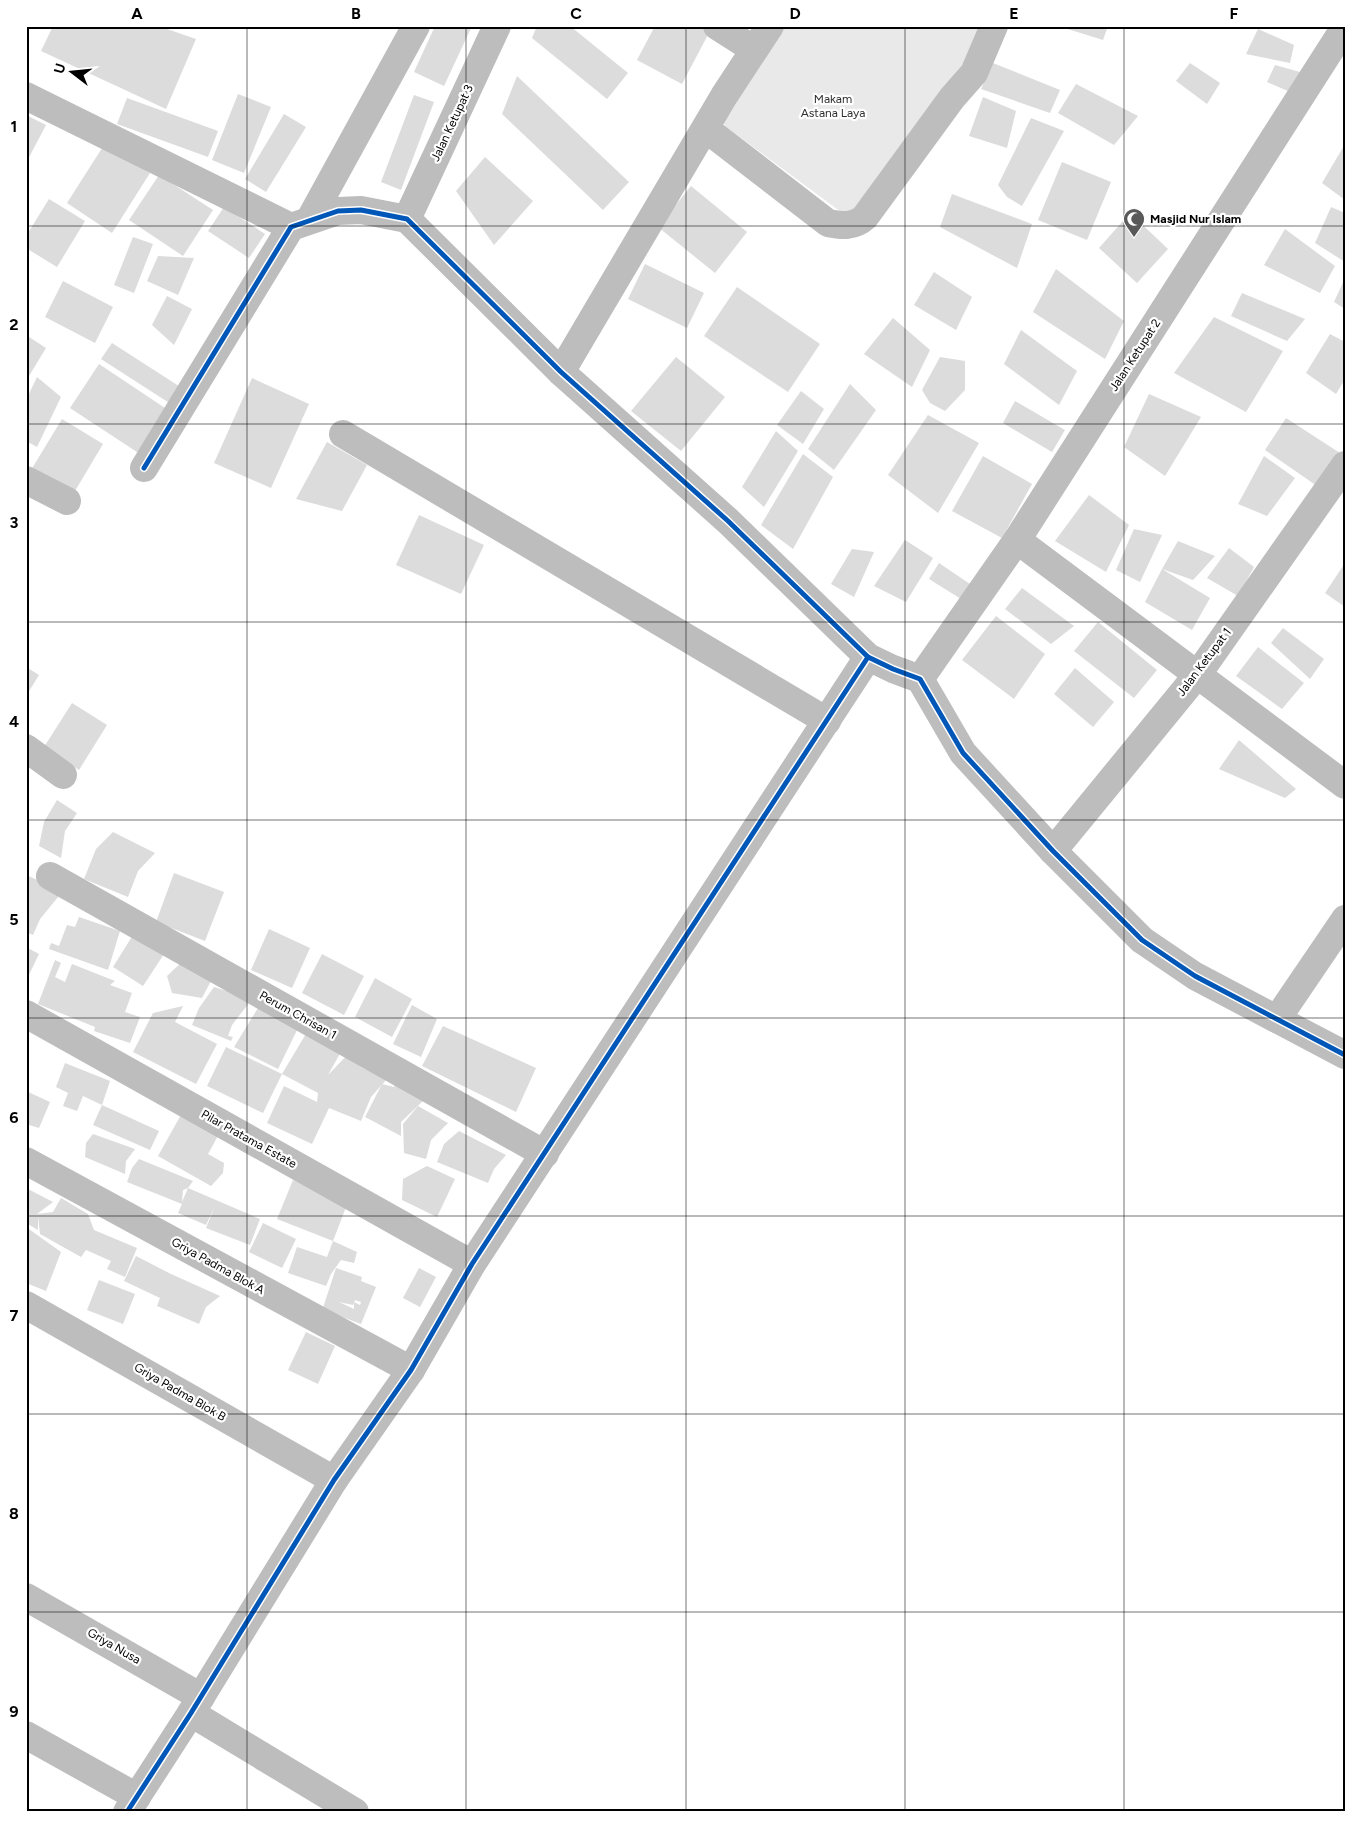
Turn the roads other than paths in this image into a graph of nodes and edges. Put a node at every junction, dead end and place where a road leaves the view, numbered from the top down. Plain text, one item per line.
1 (416, 26) edge
2 (497, 26) edge
3 (717, 26) edge
4 (770, 26) edge
5 (994, 26) edge
6 (1345, 27) edge
7 (753, 49) junction
8 (26, 96) edge
9 (706, 129) junction
10 (407, 219) junction
11 (300, 223) junction
12 (561, 372) junction
13 (343, 434) dead end
14 (1345, 465) edge
15 (144, 468) dead end
16 (26, 480) edge
17 (67, 502) dead end
18 (1017, 540) junction
19 (868, 657) junction
20 (1198, 674) junction
21 (920, 679) junction
22 (827, 720) junction
23 (26, 748) edge
24 (63, 775) dead end
25 (1345, 785) edge
26 (1053, 851) junction
27 (50, 876) dead end
28 (1345, 919) edge
29 (26, 1014) edge
30 (1277, 1019) junction
31 (1345, 1055) edge
32 (545, 1154) junction
33 (26, 1161) edge
34 (472, 1264) junction
35 (26, 1305) edge
36 (411, 1370) junction
37 (334, 1480) junction
38 (26, 1597) edge
39 (196, 1705) junction
40 (26, 1735) edge
41 (132, 1804) edge
42 (355, 1812) edge

1 - 11 street
2 - 10 street, Jalan Ketupat 3
3 - 7 street
4 - 7 street
5 - 9 street
6 - 18 street, Jalan Ketupat 2
7 - 9 street
8 - 11 street
9 - 12 street
10 - 11 street
10 - 12 street
11 - 15 street
12 - 19 street
13 - 22 street
14 - 20 street, Jalan Ketupat 1
16 - 17 street
18 - 20 street
18 - 21 street, Jalan Ketupat 2
19 - 21 street
19 - 22 street
20 - 25 street
20 - 26 street, Jalan Ketupat 1
21 - 26 street
22 - 32 street
23 - 24 street
26 - 30 street
27 - 32 street, Perum Chrisan 1
28 - 30 street
29 - 34 street, Pilar Pratama Estate
30 - 31 street
32 - 34 street
33 - 36 street, Griya Padma Blok A
34 - 36 street
35 - 37 street, Griya Padma Blok B
36 - 37 street
37 - 39 street
38 - 39 street, Griya Nusa
39 - 41 street
39 - 42 street, Griya Nusa
40 - 41 street

